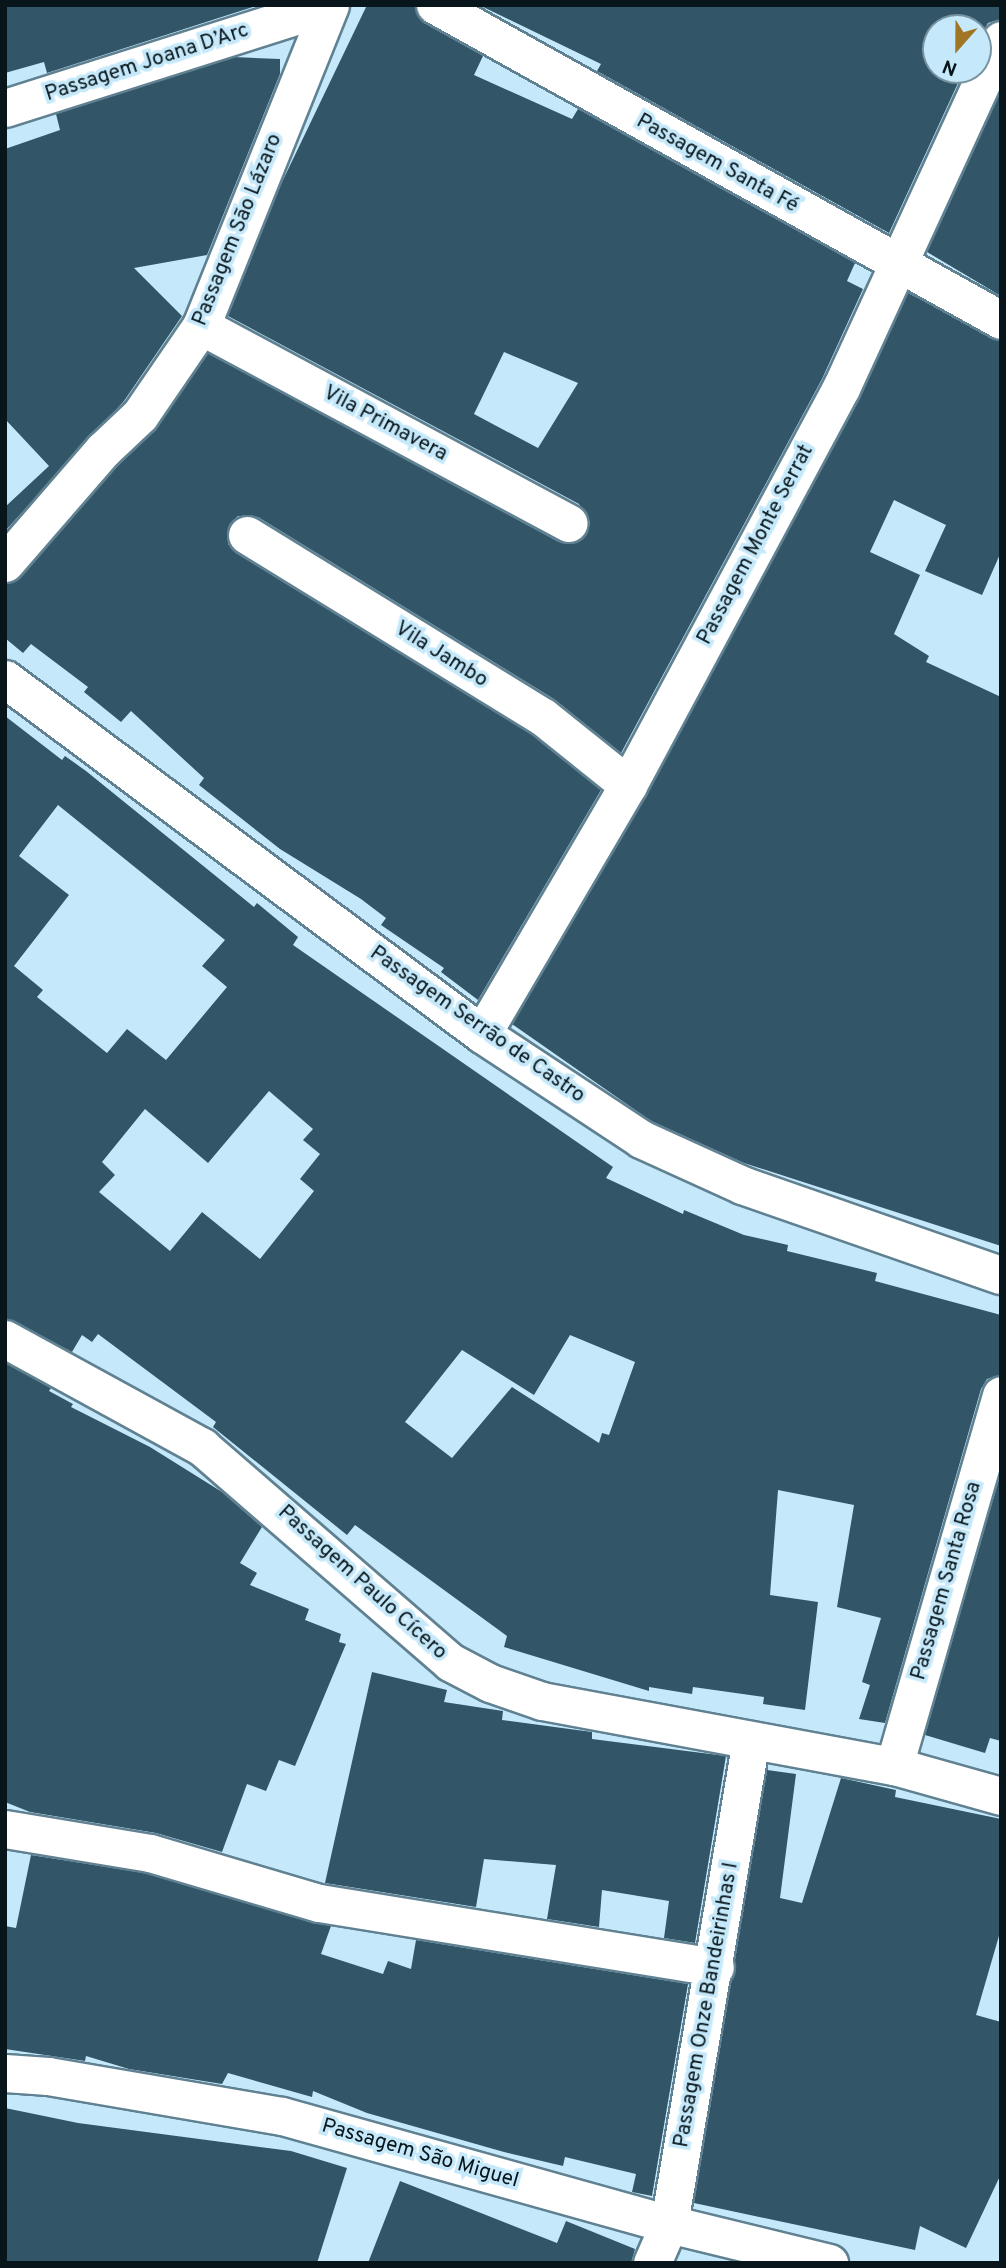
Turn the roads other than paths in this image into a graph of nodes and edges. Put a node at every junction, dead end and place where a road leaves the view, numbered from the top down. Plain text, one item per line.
1 (329, 5) edge
2 (435, 5) edge
3 (1001, 40) edge
4 (5, 108) edge
5 (899, 265) junction
6 (1001, 320) edge
7 (201, 326) junction
8 (569, 523) dead end
9 (247, 535) dead end
10 (5, 564) edge
11 (5, 680) edge
12 (628, 786) junction
13 (482, 1034) junction
14 (1001, 1275) edge
15 (5, 1339) edge
16 (1001, 1395) edge
17 (750, 1743) junction
18 (894, 1766) junction
19 (1001, 1796) edge
20 (5, 1829) edge
21 (715, 1967) junction
22 (5, 2073) edge
23 (670, 2224) junction
24 (652, 2263) edge
25 (829, 2263) edge

1 - 4 street, Passagem Joana D’Arc
1 - 7 street, Passagem São Lázaro
2 - 5 street, Passagem Santa Fé
3 - 5 street, Passagem Monte Serrat
5 - 6 street, Passagem Santa Fé
5 - 12 street, Passagem Monte Serrat
7 - 8 street, Vila Primavera
7 - 10 street, Passagem São Lázaro
9 - 12 street, Vila Jambo
11 - 13 street, Passagem Serrão de Castro
12 - 13 street, Passagem Monte Serrat
13 - 14 street, Passagem Serrão de Castro
15 - 17 street, Passagem Paulo Cícero
16 - 18 street, Passagem Santa Rosa
17 - 18 street, Passagem Paulo Cícero
17 - 21 street, Passagem Onze Bandeirinhas I
18 - 19 street, Passagem Paulo Cícero
20 - 21 street
21 - 23 street, Passagem Onze Bandeirinhas I
22 - 23 street, Passagem São Miguel
23 - 24 street, Passagem Onze Bandeirinhas I
23 - 25 street, Passagem São Miguel

